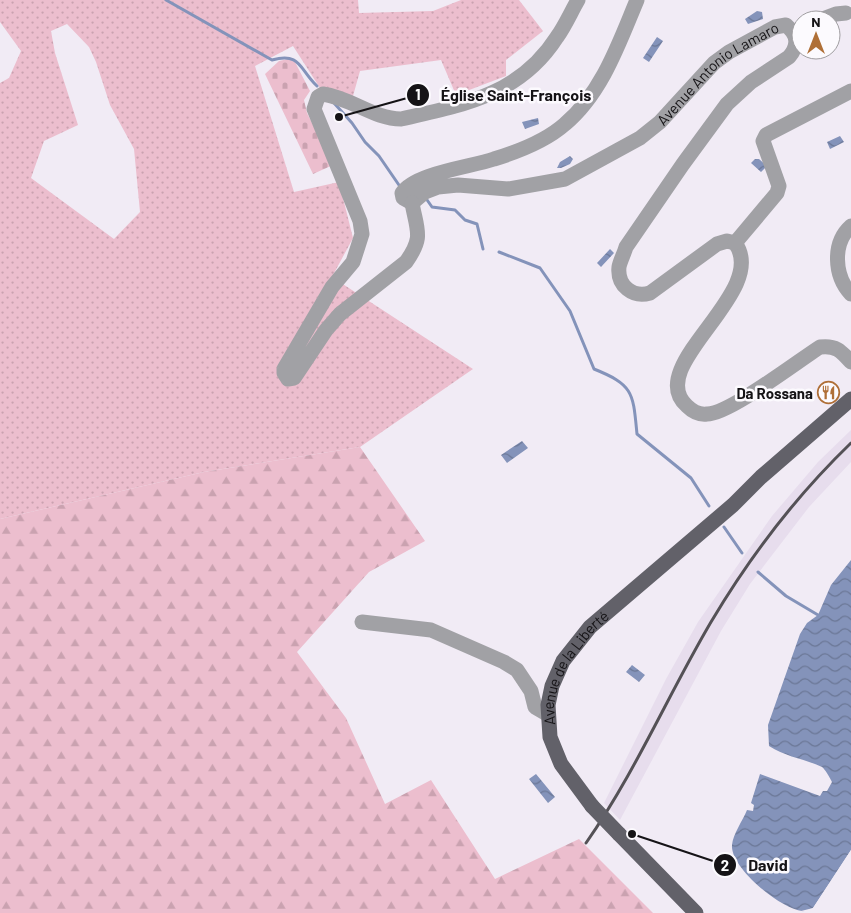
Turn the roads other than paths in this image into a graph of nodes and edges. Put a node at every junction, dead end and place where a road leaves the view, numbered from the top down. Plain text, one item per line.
1 (578, 0) edge
2 (637, 0) edge
3 (791, 27) edge
4 (791, 55) edge
5 (851, 91) edge
6 (412, 203) junction
7 (851, 226) edge
8 (735, 243) junction
9 (851, 294) edge
10 (851, 362) edge
11 (851, 399) edge
12 (851, 408) edge
13 (743, 496) junction
14 (362, 622) dead end
15 (547, 714) junction
16 (696, 913) edge

1 - 6 street
2 - 6 street
3 - 6 street, Avenue Antonio Lamaro
4 - 8 street, Avenue Antonio Lamaro
5 - 8 street
7 - 9 street
8 - 10 street
11 - 13 main road, Avenue de la Liberté
12 - 13 main road, Avenue de la Liberté
13 - 15 main road, Avenue de la Liberté
14 - 15 street
15 - 16 main road, Avenue de la Liberté, bridge

